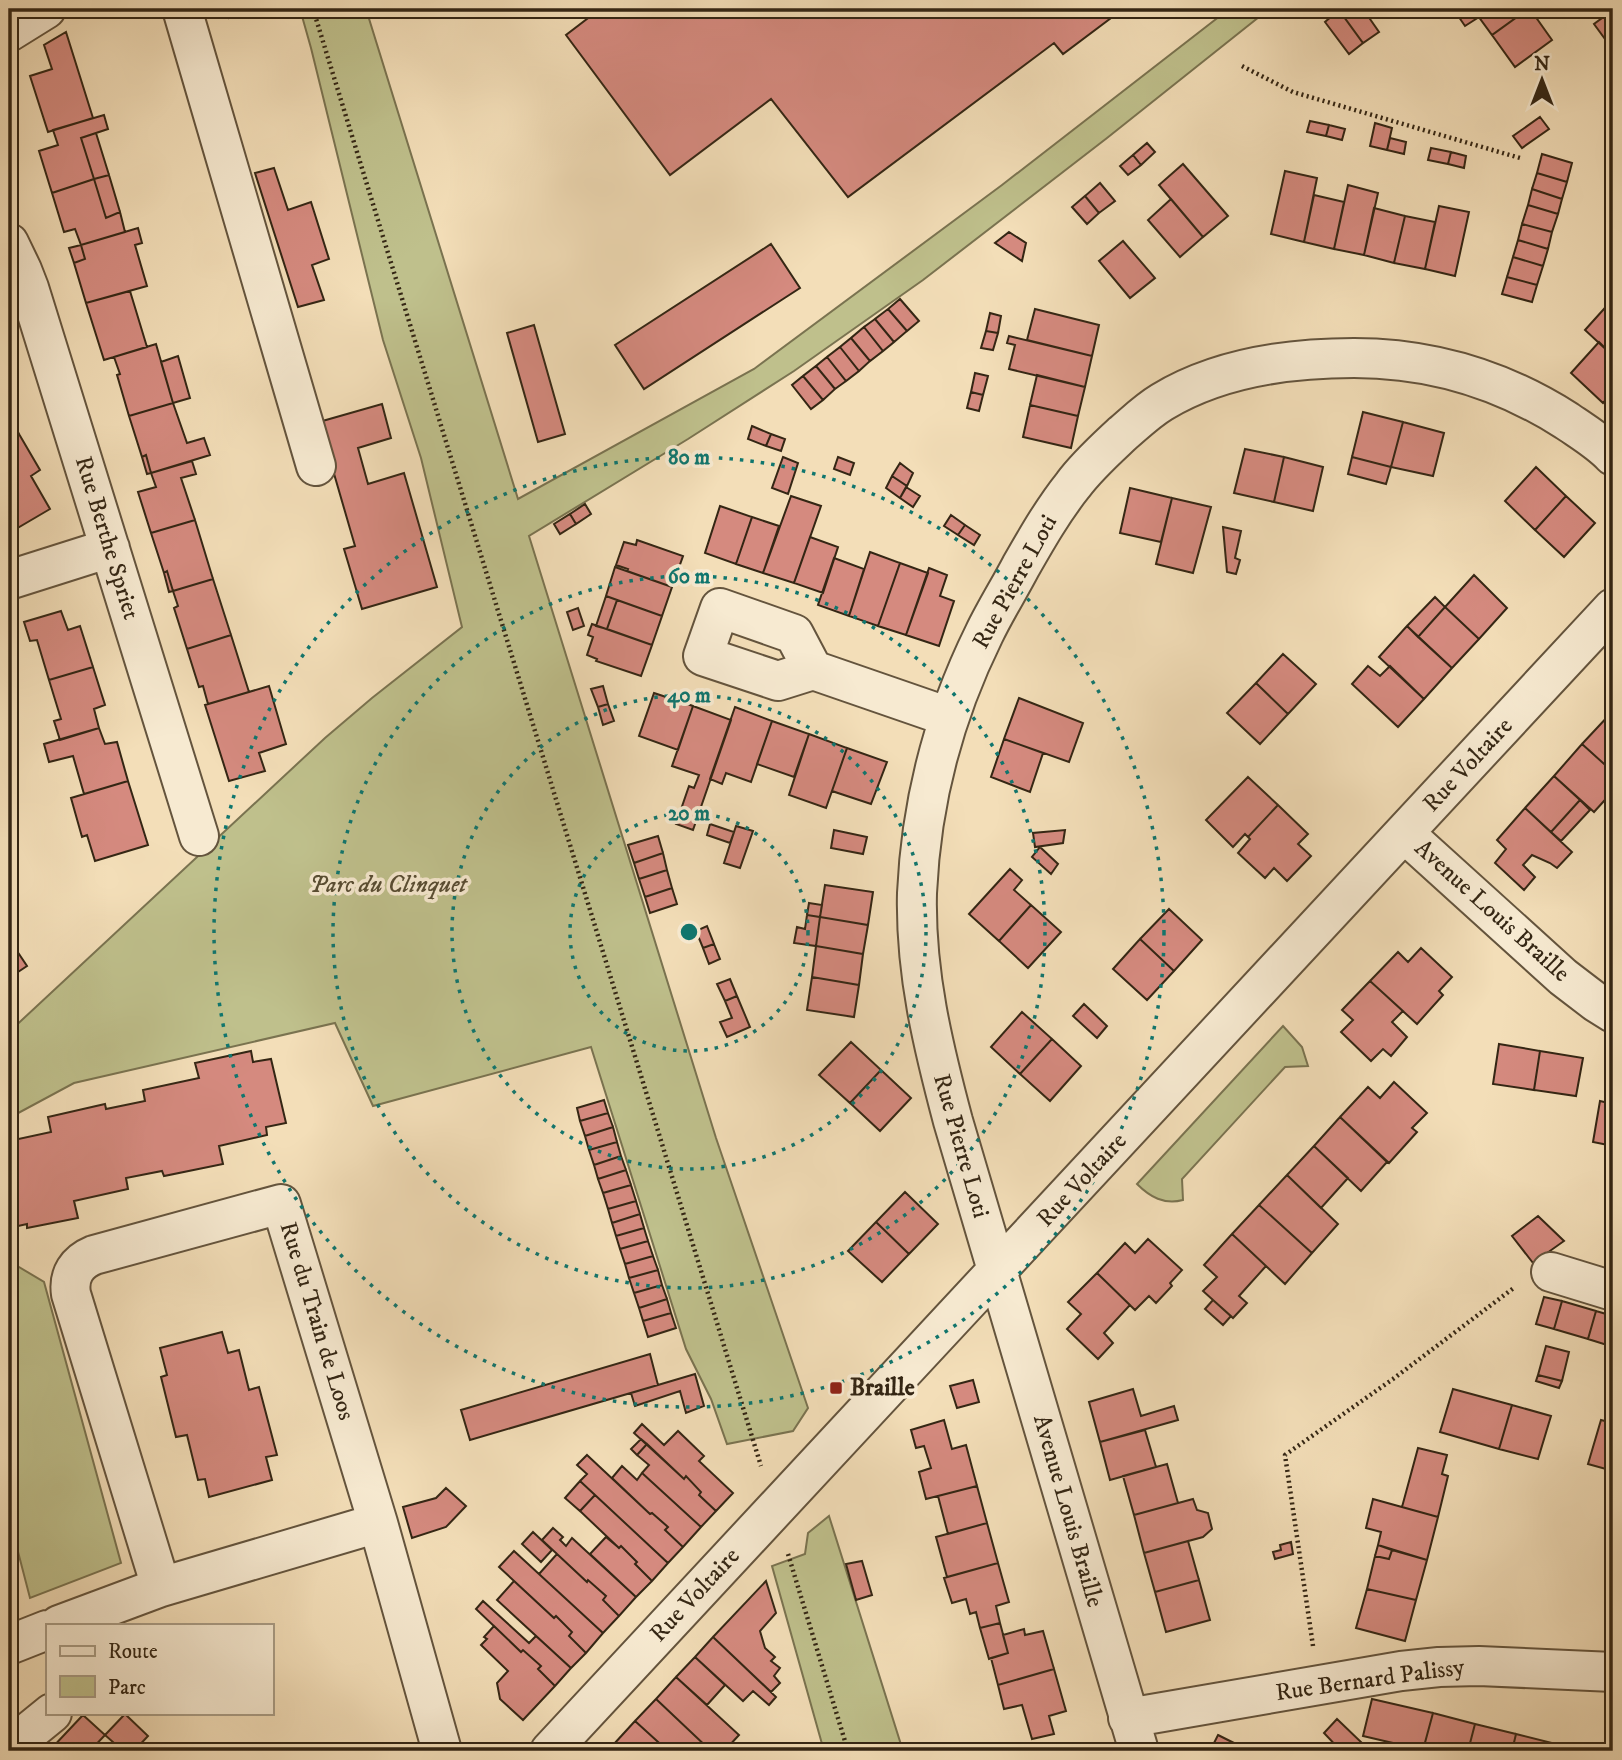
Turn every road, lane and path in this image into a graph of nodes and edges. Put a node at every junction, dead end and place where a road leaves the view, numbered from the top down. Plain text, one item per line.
1 (46, 9) edge
2 (182, 9) edge
3 (313, 9) edge
4 (9, 32) edge
5 (1242, 66) dead end
6 (1520, 158) dead end
7 (9, 243) edge
8 (1613, 456) edge
9 (316, 466) dead end
10 (110, 548) junction
11 (9, 580) edge
12 (1613, 608) edge
13 (813, 670) dead end
14 (950, 717) junction
15 (1404, 834) junction
16 (199, 836) dead end
17 (1613, 1013) edge
18 (997, 1271) junction
19 (1551, 1272) joint
20 (1613, 1291) edge
21 (774, 1510) junction
22 (378, 1522) junction
23 (161, 1587) junction
24 (62, 1624) edge
25 (46, 1630) edge
26 (9, 1645) edge
27 (1613, 1672) edge
28 (1319, 1685) junction
29 (51, 1714) edge
30 (1133, 1735) edge
31 (9, 1748) edge
32 (442, 1751) edge
33 (550, 1751) edge
34 (848, 1751) edge

1 - 4 street
2 - 9 street
3 - 21 path
5 - 6 path
7 - 10 street, Rue Berthe Spriet
8 - 14 street, Rue Pierre Loti
10 - 11 street
10 - 16 street, Rue Berthe Spriet
12 - 15 street, Rue Voltaire
13 - 14 street
14 - 18 street, Rue Pierre Loti
15 - 17 street, Avenue Louis Braille
15 - 18 street, Rue Voltaire
18 - 21 street, Rue Voltaire
18 - 30 street, Avenue Louis Braille
19 - 20 street
19 - 28 path
21 - 33 street, Rue Voltaire
21 - 34 path
22 - 23 street
22 - 23 street, Rue du Train de Loos
22 - 32 street, Rue du Train de Loos
23 - 24 street
25 - 26 street
27 - 28 street, Rue Bernard Palissy
28 - 30 street, Rue Bernard Palissy
29 - 31 street

